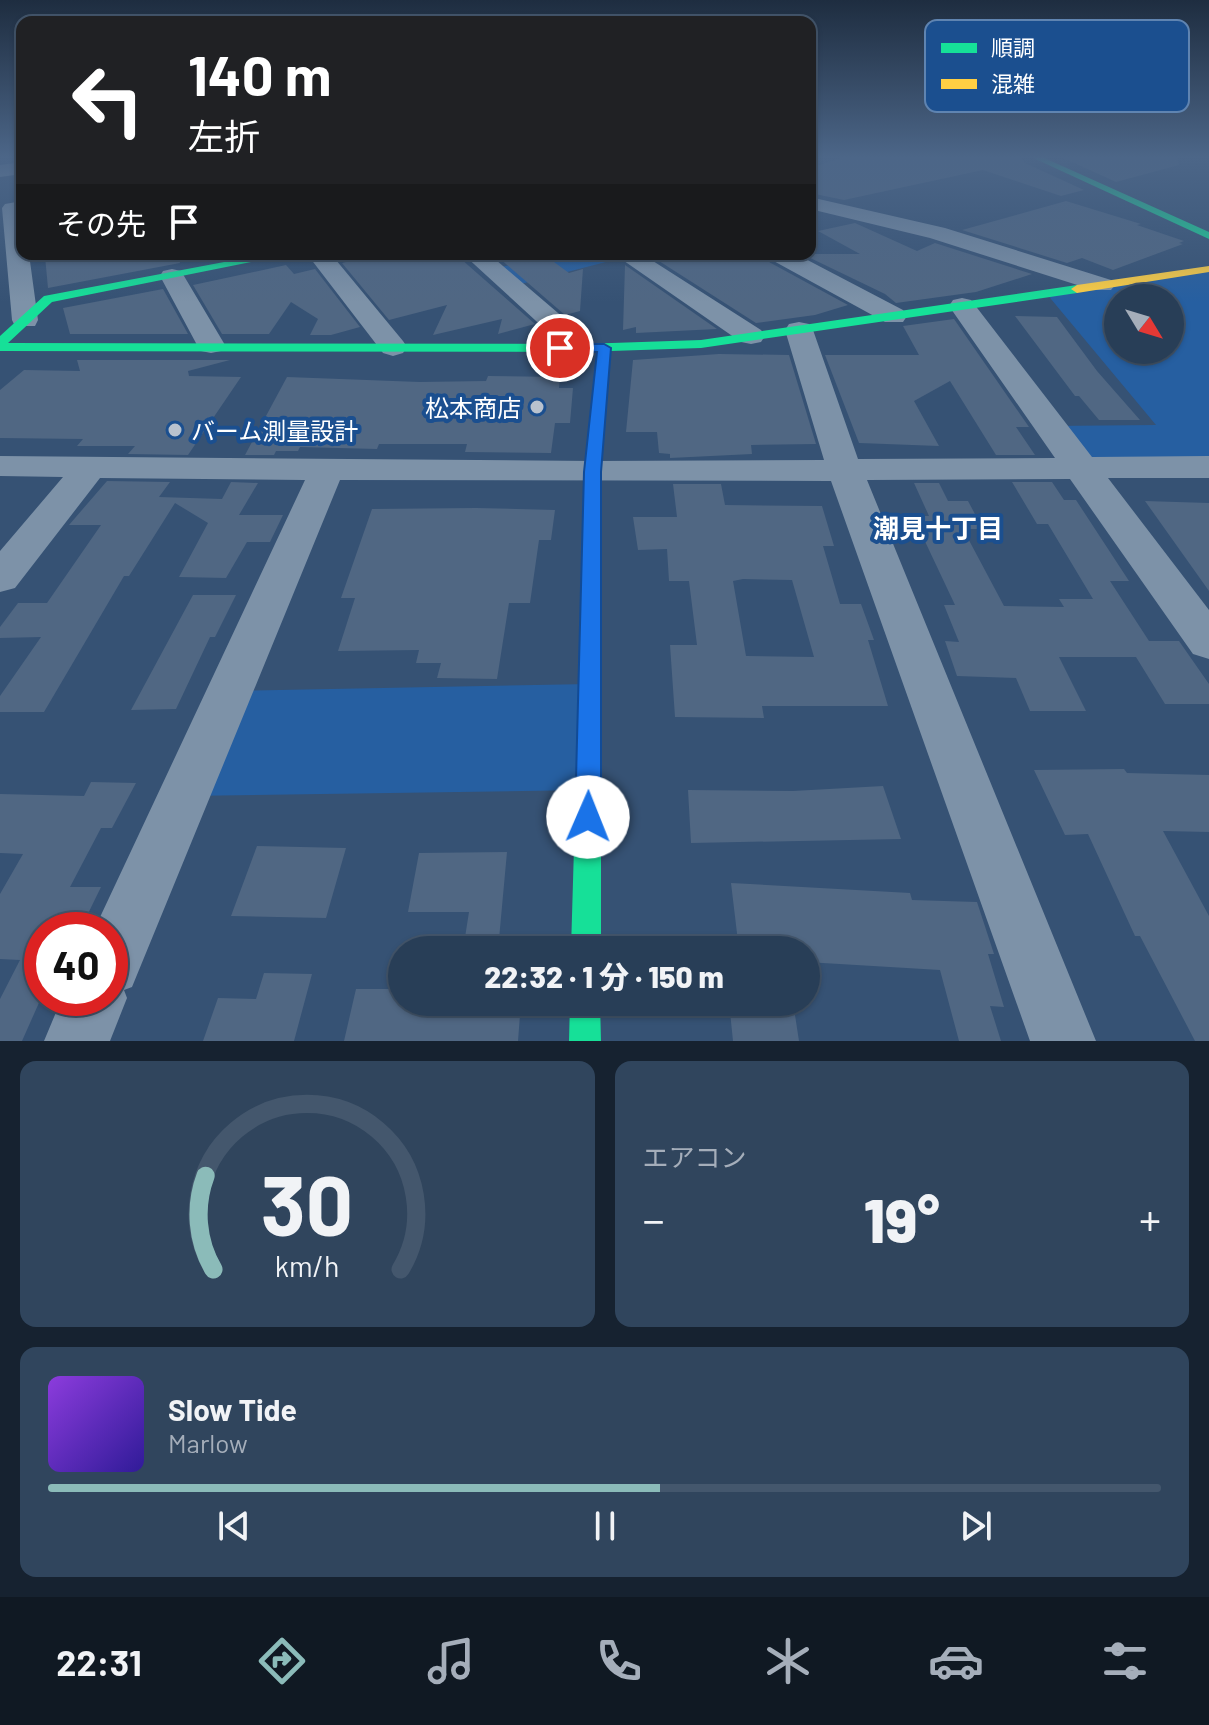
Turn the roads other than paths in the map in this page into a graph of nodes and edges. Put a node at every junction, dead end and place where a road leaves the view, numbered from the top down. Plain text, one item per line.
1 (817, 205) edge
2 (1140, 205) edge
3 (16, 208) edge
4 (1209, 236) edge
5 (16, 242) edge
6 (18, 260) edge
7 (254, 260) edge
8 (324, 260) edge
9 (483, 260) edge
10 (635, 260) edge
11 (789, 260) edge
12 (1209, 269) edge
13 (172, 276) junction
14 (1102, 285) junction
15 (962, 306) junction
16 (894, 316) junction
17 (25, 320) junction
18 (799, 330) junction
19 (751, 336) junction
20 (0, 345) edge
21 (211, 345) junction
22 (393, 347) junction
23 (593, 348) junction
24 (92, 465) junction
25 (0, 466) edge
26 (1079, 466) junction
27 (328, 467) junction
28 (1209, 467) edge
29 (844, 468) junction
30 (593, 472) junction
31 (0, 578) edge
32 (1209, 642) edge
33 (128, 924) edge
34 (586, 936) edge
35 (87, 1016) edge
36 (585, 1016) edge
37 (77, 1041) edge
38 (585, 1041) edge
39 (1063, 1041) edge

1 - 14 street
2 - 4 street
3 - 5 street
6 - 17 street
7 - 13 street
8 - 22 street
9 - 23 street
10 - 19 street
11 - 16 street
12 - 14 street
13 - 17 street
13 - 21 street
14 - 15 street
15 - 16 street
15 - 26 street
16 - 18 street
17 - 20 street
18 - 19 street
18 - 29 street
19 - 23 street
20 - 21 street
21 - 22 street
22 - 23 street
23 - 30 street
24 - 25 street
24 - 27 street
24 - 31 street
26 - 28 street
26 - 29 street
26 - 32 street
27 - 30 street
27 - 33 street
29 - 30 street
29 - 39 street
30 - 34 street
35 - 37 street
36 - 38 street

